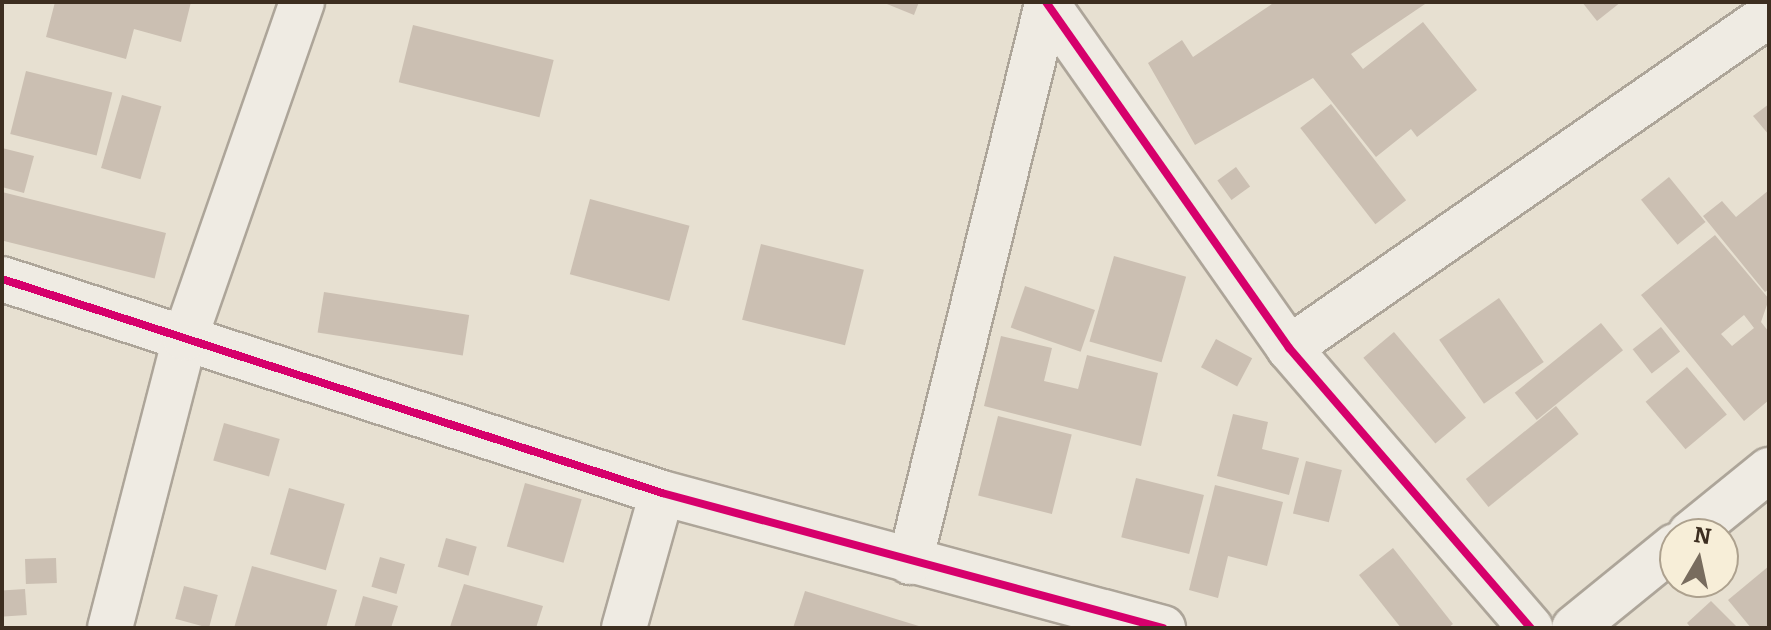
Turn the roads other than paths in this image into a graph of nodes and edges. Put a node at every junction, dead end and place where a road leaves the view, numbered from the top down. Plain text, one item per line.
1 (302, 2) edge
2 (1046, 3) edge
3 (1769, 15) edge
4 (2, 279) edge
5 (185, 338) junction
6 (1289, 348) junction
7 (1769, 470) edge
8 (662, 493) junction
9 (1710, 518) edge
10 (1659, 559) edge
11 (910, 562) junction
12 (110, 628) edge
13 (624, 628) edge
14 (1163, 628) edge
15 (1531, 628) edge
16 (1574, 628) edge

1 - 5 street
2 - 6 street
2 - 11 street
3 - 6 street
4 - 5 street
5 - 8 street
5 - 12 street
6 - 15 street
7 - 9 street
8 - 11 street
8 - 13 street
10 - 16 street
11 - 14 street

